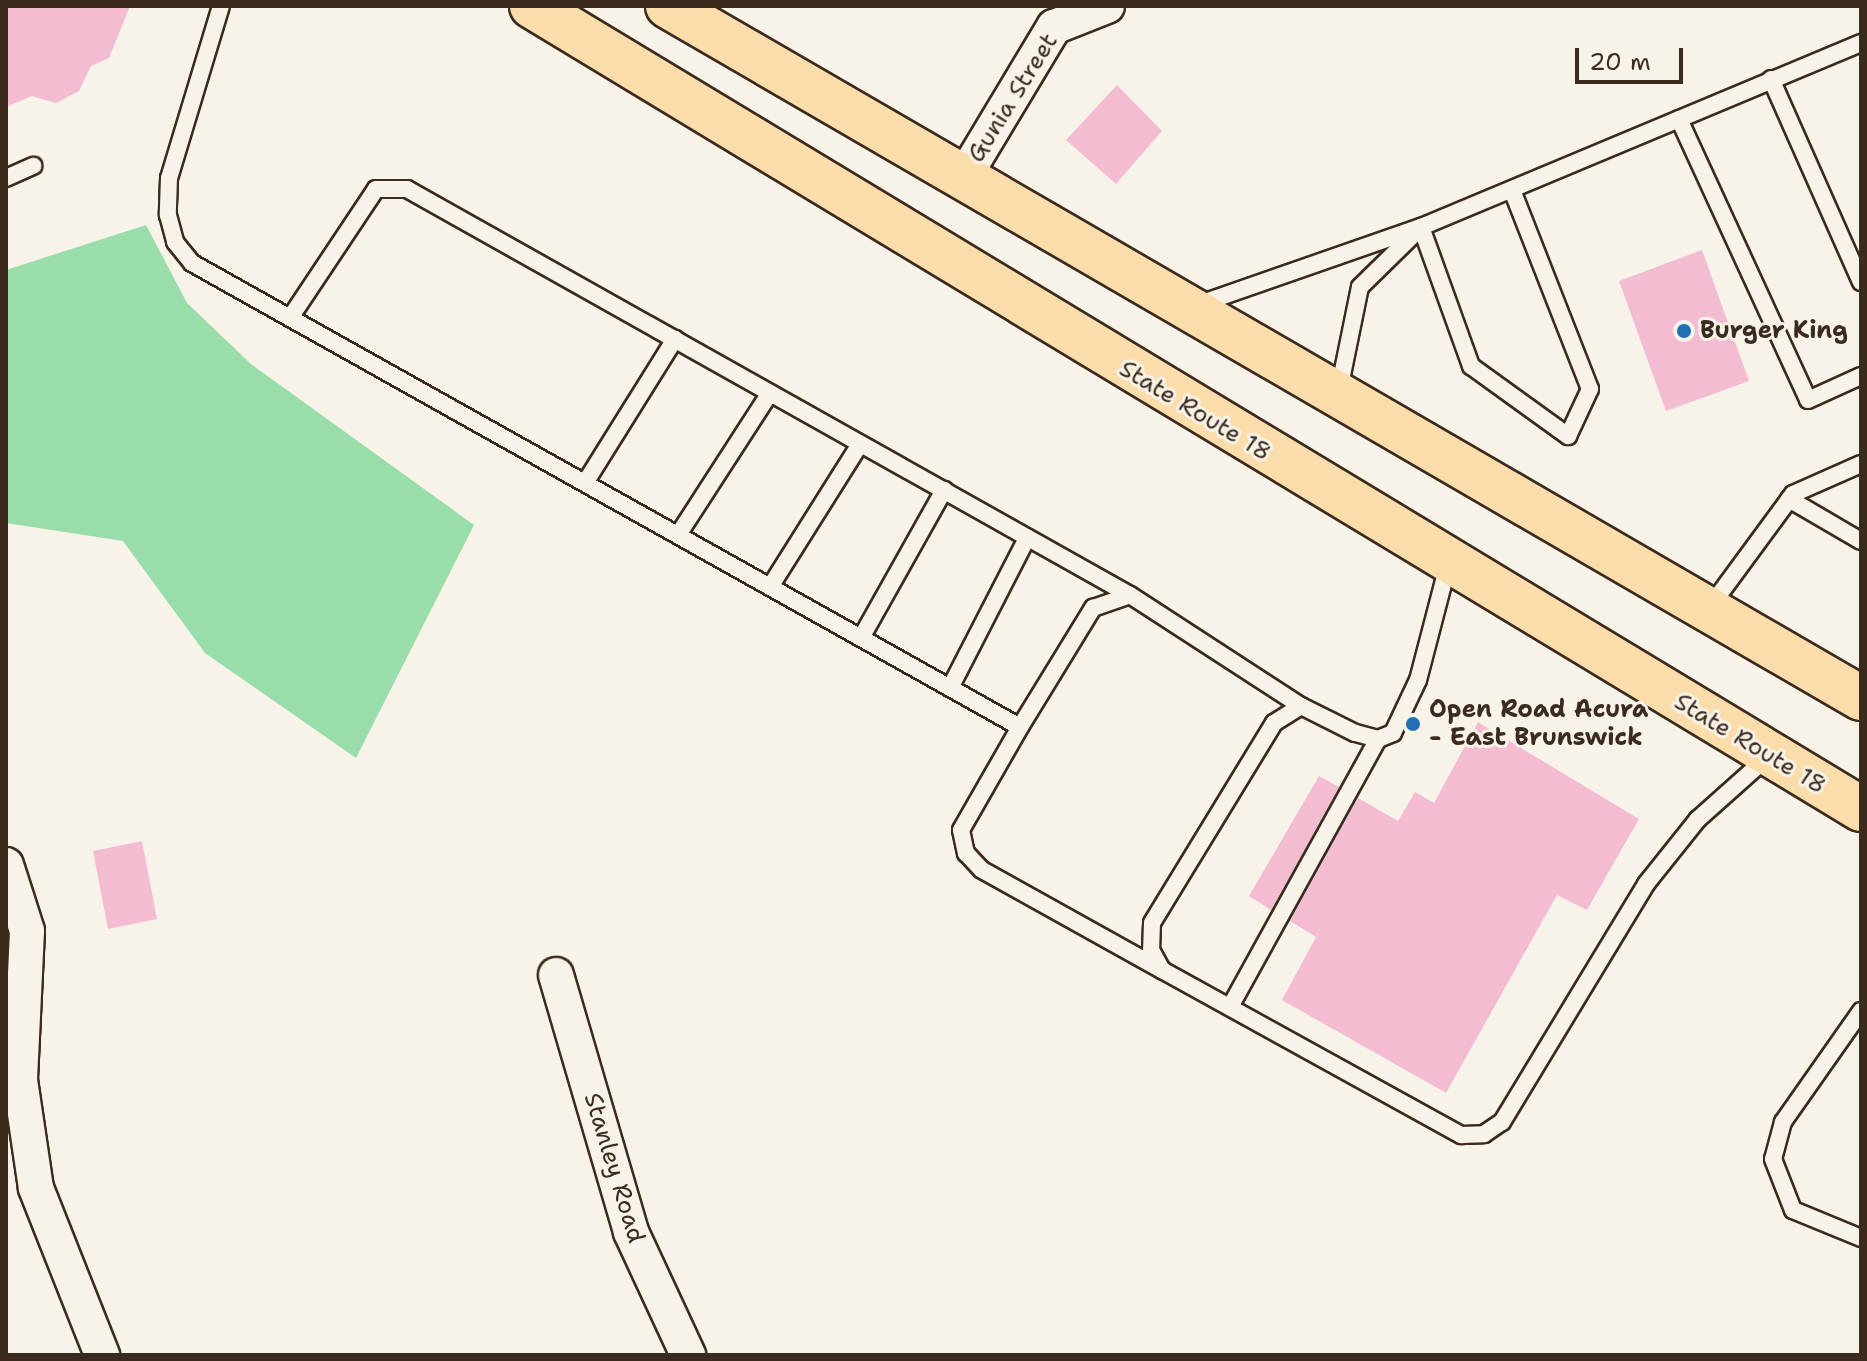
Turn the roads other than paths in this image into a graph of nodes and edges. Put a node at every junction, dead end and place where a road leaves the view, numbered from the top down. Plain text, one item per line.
1 (221, 6) edge
2 (532, 6) edge
3 (668, 6) edge
4 (1107, 6) edge
5 (1050, 17) edge
6 (714, 22) edge
7 (1861, 43) edge
8 (1771, 79) junction
9 (1679, 119) junction
10 (33, 166) dead end
11 (965, 175) junction
12 (6, 178) edge
13 (1512, 190) junction
14 (1421, 227) junction
15 (1861, 282) edge
16 (1193, 306) junction
17 (290, 318) junction
18 (675, 339) junction
19 (1861, 376) edge
20 (1339, 391) junction
21 (770, 393) junction
22 (860, 444) junction
23 (1861, 464) edge
24 (585, 483) junction
25 (944, 490) junction
26 (1789, 499) junction
27 (678, 535) junction
28 (1027, 538) junction
29 (1861, 541) edge
30 (1448, 565) junction
31 (770, 587) junction
32 (1130, 595) junction
33 (1709, 609) junction
34 (861, 638) junction
35 (950, 688) junction
36 (1861, 698) edge
37 (1301, 706) junction
38 (1020, 727) junction
39 (1378, 739) junction
40 (1770, 755) junction
41 (1861, 809) edge
42 (6, 865) edge
43 (1162, 970) junction
44 (556, 975) dead end
45 (1230, 1007) junction
46 (1861, 1011) edge
47 (1861, 1238) edge
48 (102, 1355) edge
49 (688, 1355) edge

1 - 17 lane
2 - 30 highway, State Route 18
3 - 6 highway
4 - 5 street, Gunia Street
5 - 11 street, Gunia Street
6 - 11 highway
7 - 8 lane
8 - 9 lane
8 - 15 lane
9 - 13 lane
9 - 19 lane
10 - 12 lane
11 - 16 highway
13 - 14 lane
13 - 14 lane
14 - 16 lane
14 - 20 lane
16 - 20 highway
17 - 18 lane
17 - 24 lane
18 - 21 lane
18 - 24 lane
20 - 33 highway
21 - 22 lane
21 - 27 lane
22 - 25 lane
22 - 31 lane
23 - 26 lane
24 - 27 lane
25 - 28 lane
25 - 34 lane
26 - 29 lane
26 - 33 lane
27 - 31 lane
28 - 32 lane
28 - 35 lane
30 - 39 lane
30 - 40 highway, State Route 18
31 - 34 lane
32 - 37 lane
32 - 38 lane
33 - 36 highway
34 - 35 lane
35 - 38 lane
37 - 39 lane
37 - 43 lane
38 - 43 lane
39 - 45 lane
40 - 41 highway, State Route 18
40 - 45 lane
42 - 48 street
43 - 45 lane
44 - 49 street, Stanley Road
46 - 47 lane

